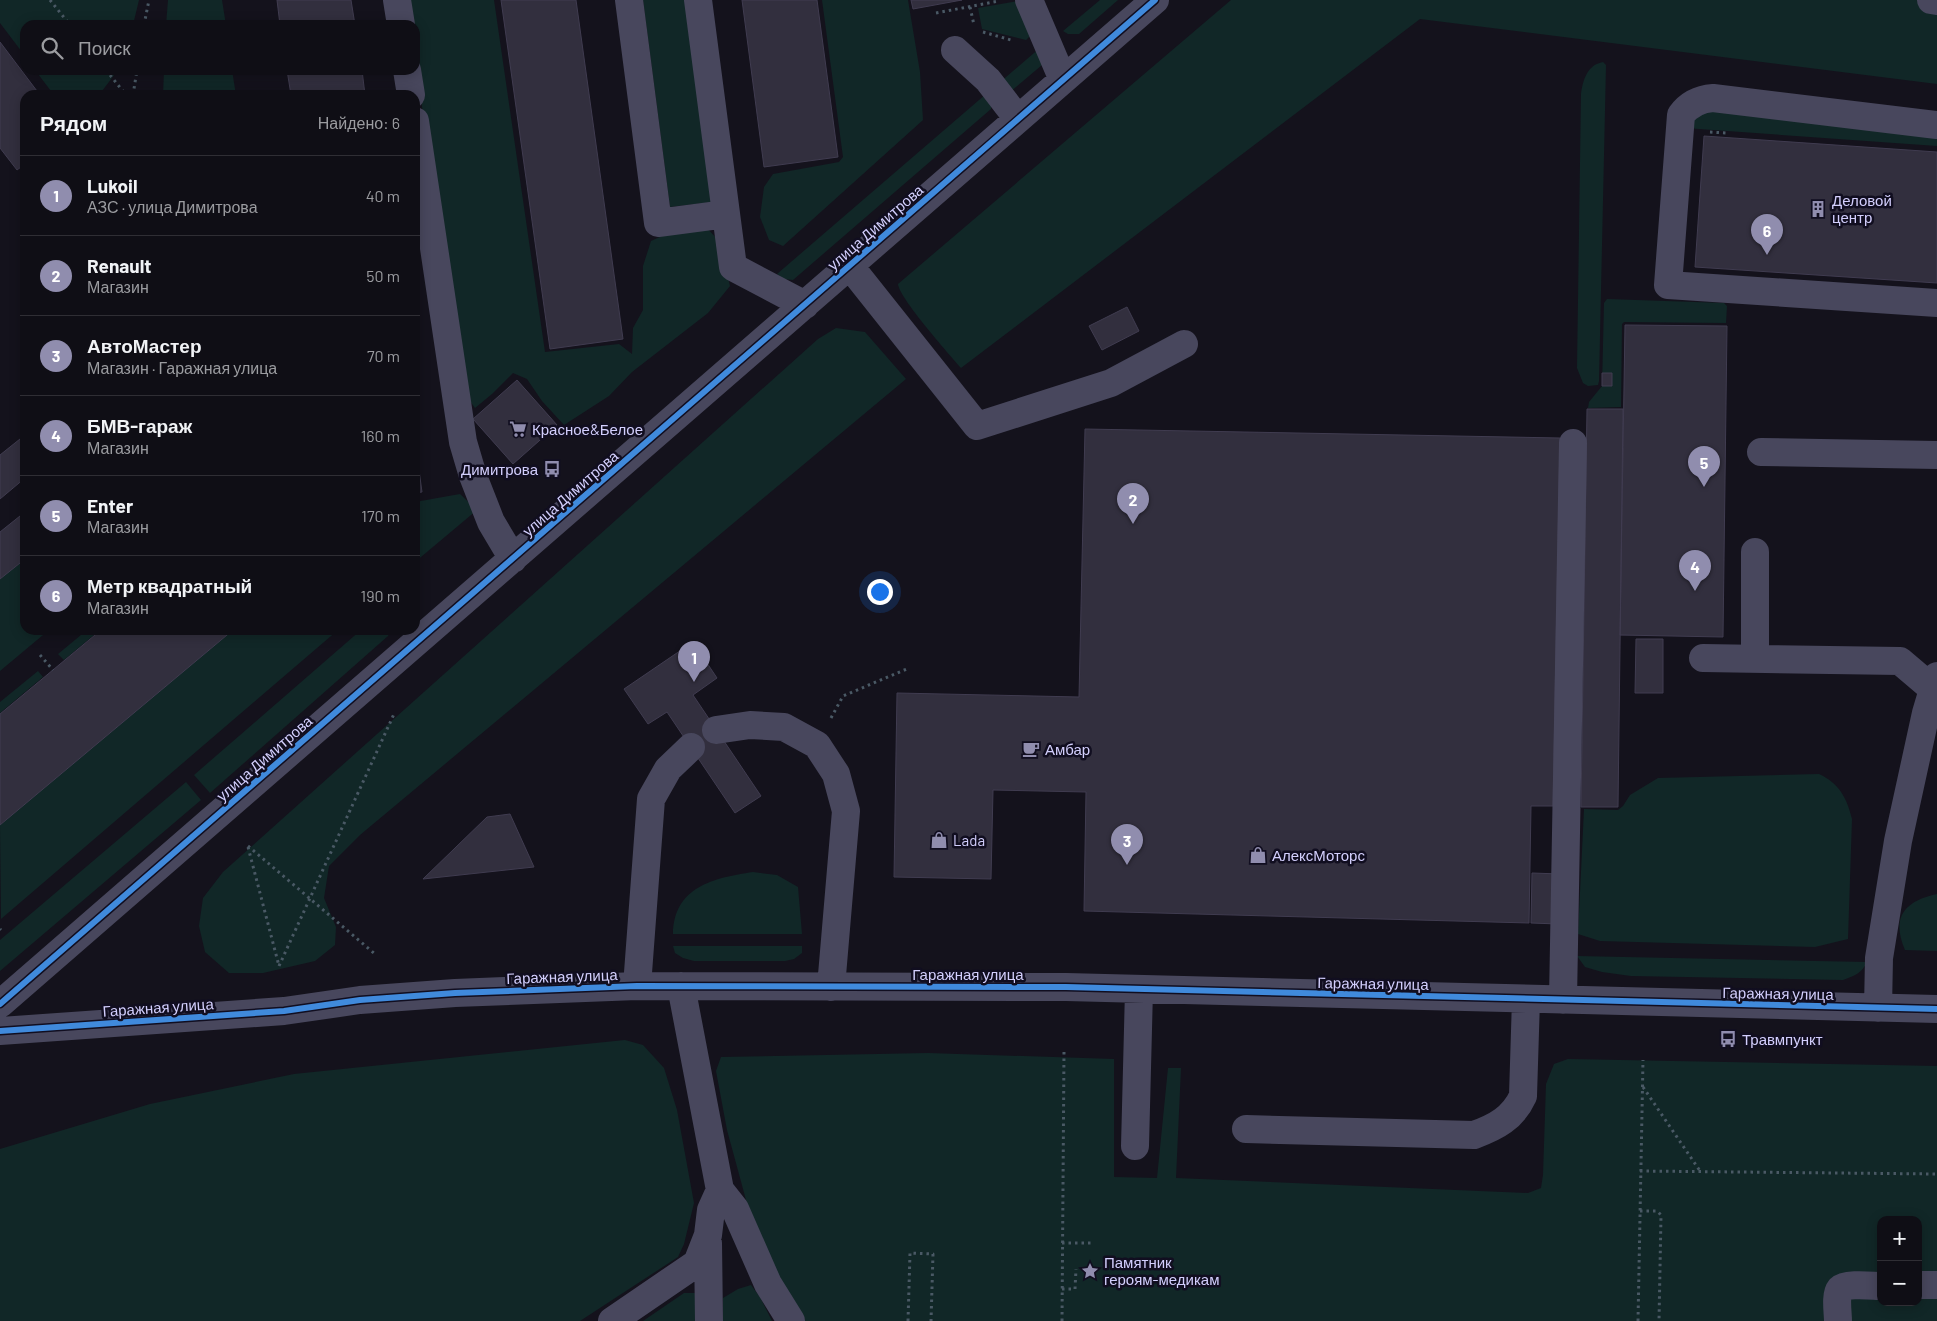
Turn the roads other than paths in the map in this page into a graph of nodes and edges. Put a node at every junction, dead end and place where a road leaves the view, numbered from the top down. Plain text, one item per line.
1 (397, 0) edge
2 (629, 0) edge
3 (698, 0) edge
4 (1029, 0) edge
5 (1156, 0) edge
6 (1931, 0) edge
7 (1937, 1) edge
8 (400, 20) edge
9 (955, 50) dead end
10 (409, 75) edge
11 (1063, 80) junction
12 (410, 90) edge
13 (1018, 119) junction
14 (1937, 125) edge
15 (420, 154) edge
16 (726, 214) junction
17 (849, 265) junction
18 (1937, 303) edge
19 (805, 305) junction
20 (1184, 344) dead end
21 (1573, 443) dead end
22 (1761, 452) dead end
23 (1937, 455) edge
24 (1755, 552) dead end
25 (513, 559) junction
26 (1703, 658) dead end
27 (1755, 658) junction
28 (1935, 682) edge
29 (716, 730) dead end
30 (691, 747) dead end
31 (636, 986) junction
32 (681, 986) junction
33 (831, 987) junction
34 (1139, 990) junction
35 (1526, 999) junction
36 (1563, 1000) junction
37 (0, 1004) edge
38 (1878, 1008) junction
39 (1937, 1009) edge
40 (0, 1031) edge
41 (1246, 1129) dead end
42 (1135, 1146) dead end
43 (720, 1190) junction
44 (708, 1235) junction
45 (1922, 1285) edge
46 (1937, 1285) edge
47 (1877, 1286) edge
48 (612, 1321) edge
49 (709, 1321) edge
50 (791, 1321) edge
51 (1838, 1321) edge

1 - 8 street
2 - 16 street
3 - 16 street
4 - 11 street
5 - 11 street, улица Димитрова
6 - 7 street
9 - 13 street
10 - 12 street
11 - 13 street, улица Димитрова
13 - 17 street, улица Димитрова
14 - 18 street
15 - 25 street
16 - 19 street
17 - 19 street, улица Димитрова
17 - 20 street
19 - 25 street, улица Димитрова
21 - 36 street
22 - 23 street
24 - 27 street
25 - 37 street, улица Димитрова
26 - 27 street
27 - 28 street
28 - 38 street
29 - 33 street
30 - 31 street
31 - 32 street, Гаражная улица
31 - 40 street, Гаражная улица
32 - 33 street, Гаражная улица
32 - 43 street
33 - 34 street, Гаражная улица
34 - 35 street, Гаражная улица
34 - 42 street
35 - 36 street, Гаражная улица
35 - 41 street
36 - 38 street, Гаражная улица
38 - 39 street, Гаражная улица
43 - 44 street
43 - 50 street
44 - 48 street
44 - 49 street
45 - 46 street
47 - 51 street

